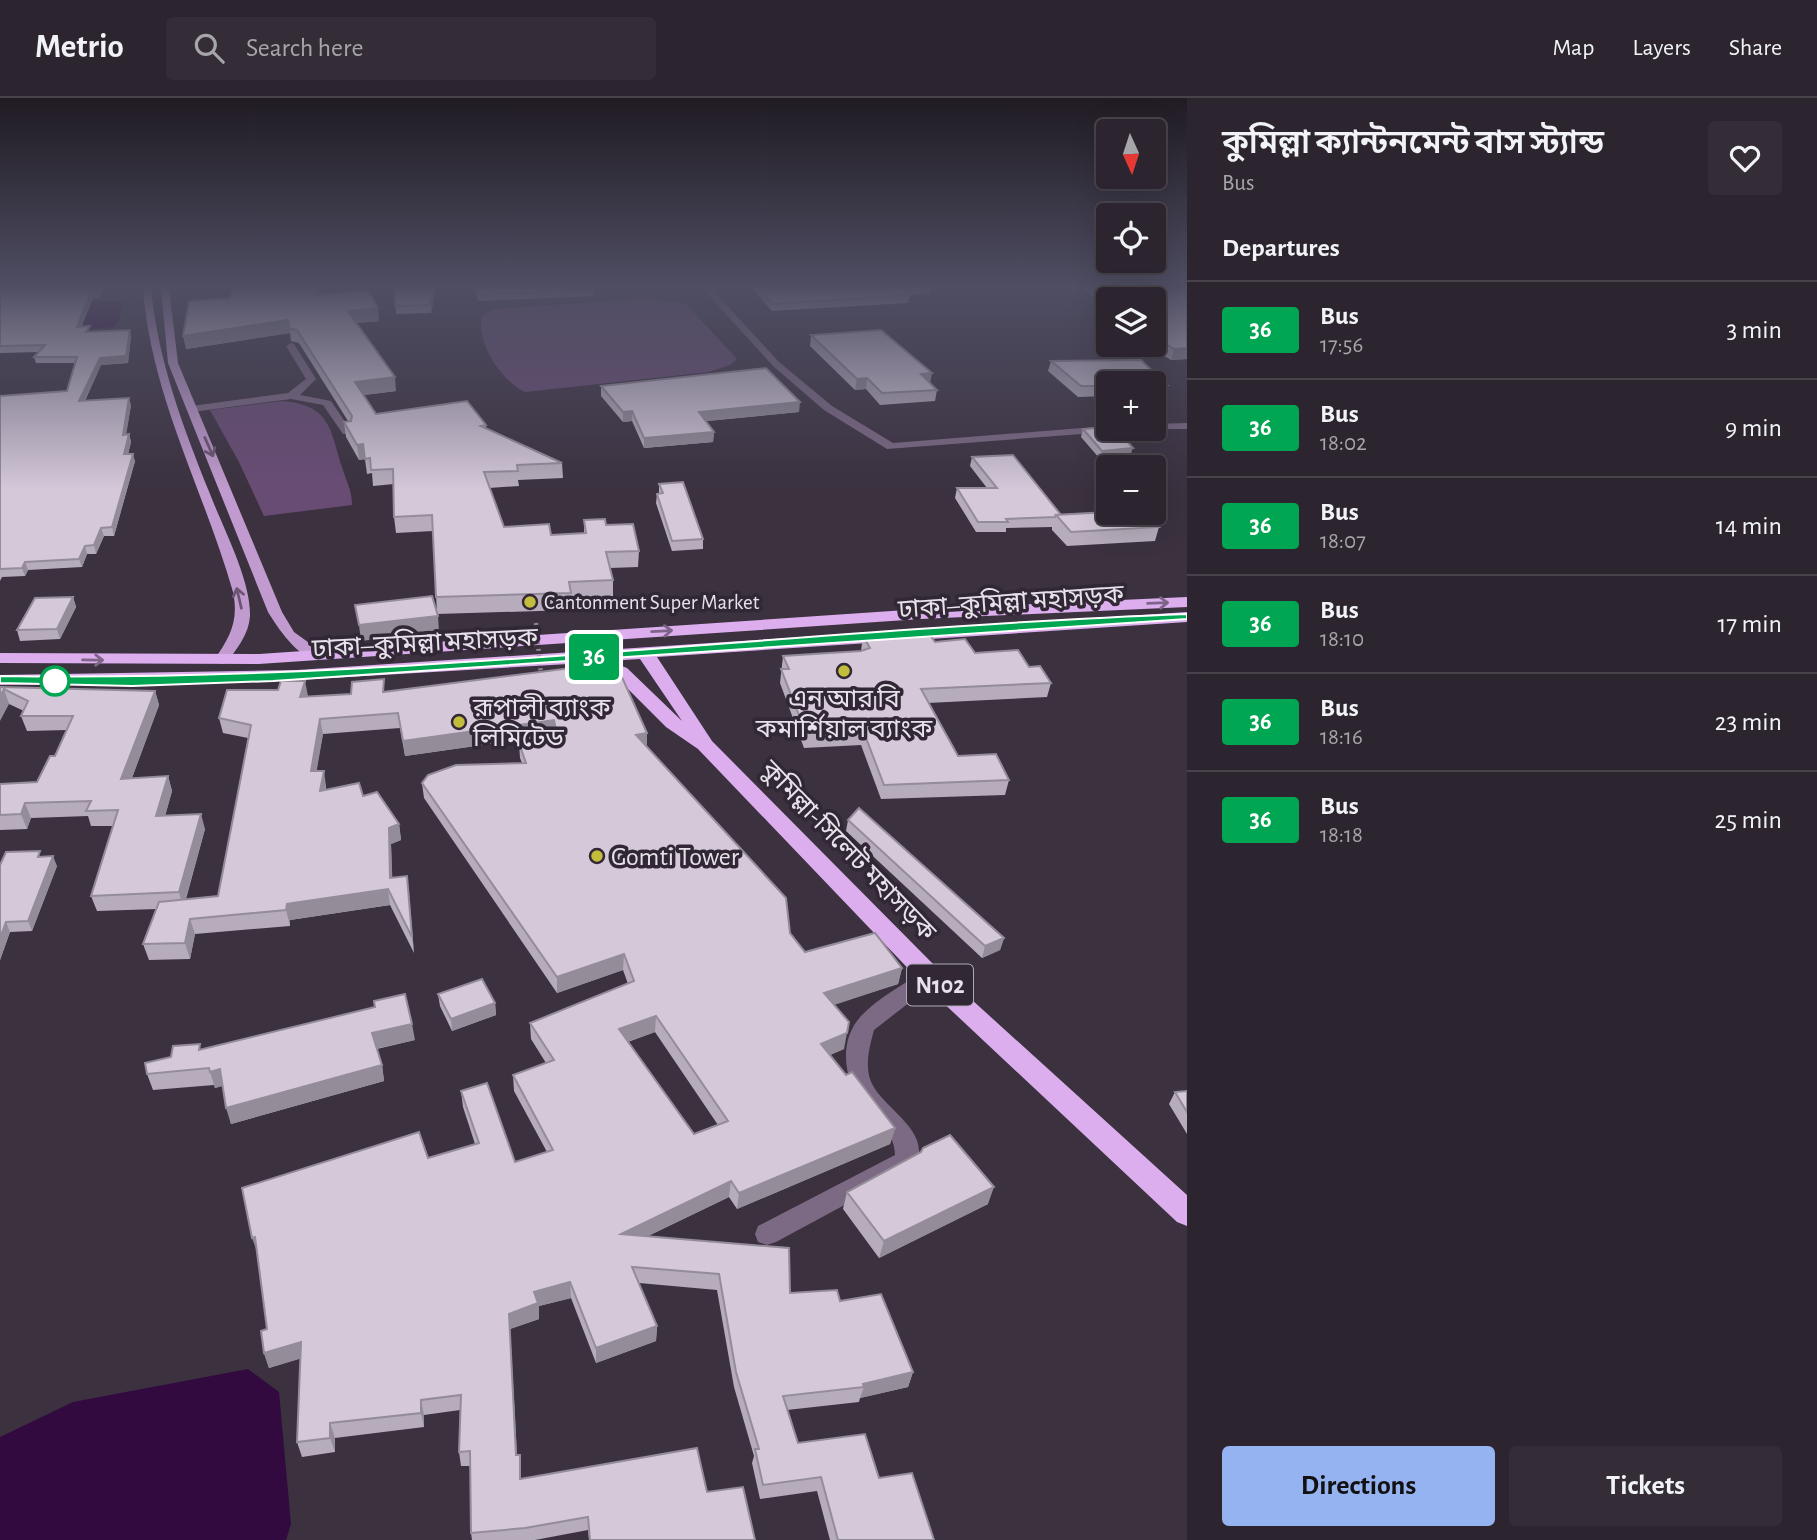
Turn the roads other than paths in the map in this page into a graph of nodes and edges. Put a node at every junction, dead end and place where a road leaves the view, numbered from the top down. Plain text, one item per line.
1 (157, 355) edge
2 (172, 355) edge
3 (297, 355) edge
4 (772, 355) edge
5 (173, 363) junction
6 (160, 365) junction
7 (291, 396) junction
8 (192, 409) junction
9 (1187, 426) edge
10 (1166, 427) edge
11 (1096, 430) edge
12 (346, 432) edge
13 (1187, 602) edge
14 (1187, 617) edge
15 (732, 647) junction
16 (645, 653) junction
17 (318, 656) junction
18 (0, 658) edge
19 (583, 659) junction
20 (221, 660) junction
21 (0, 680) edge
22 (663, 683) junction
23 (705, 745) junction
24 (930, 976) junction
25 (1187, 1213) edge
26 (767, 1234) dead end

1 - 6 main road
2 - 5 main road
3 - 7 street
4 - 11 street
5 - 6 main road
5 - 8 main road
20 -> 6 main road
7 - 8 street
7 - 12 street
8 -> 17 main road
9 - 10 street
17 -> 13 highway, ঢাকা–কুমিল্লা মহাসড়ক
14 - 15 highway, ঢাকা–কুমিল্লা মহাসড়ক
15 - 16 highway, ঢাকা–কুমিল্লা মহাসড়ক
15 - 22 highway
16 - 19 highway, ঢাকা–কুমিল্লা মহাসড়ক
16 - 22 highway, N102
17 - 20 highway, ঢাকা–কুমিল্লা মহাসড়ক
18 -> 20 highway, ঢাকা–কুমিল্লা মহাসড়ক
19 - 21 highway, ঢাকা–কুমিল্লা মহাসড়ক
19 - 23 highway, কুমিল্লা-সিলেট মহাসড়ক / N102
22 - 23 highway, N102
23 - 24 highway, কুমিল্লা-সিলেট মহাসড়ক / N102
24 - 25 highway, কুমিল্লা-সিলেট মহাসড়ক / N102
24 - 26 street

